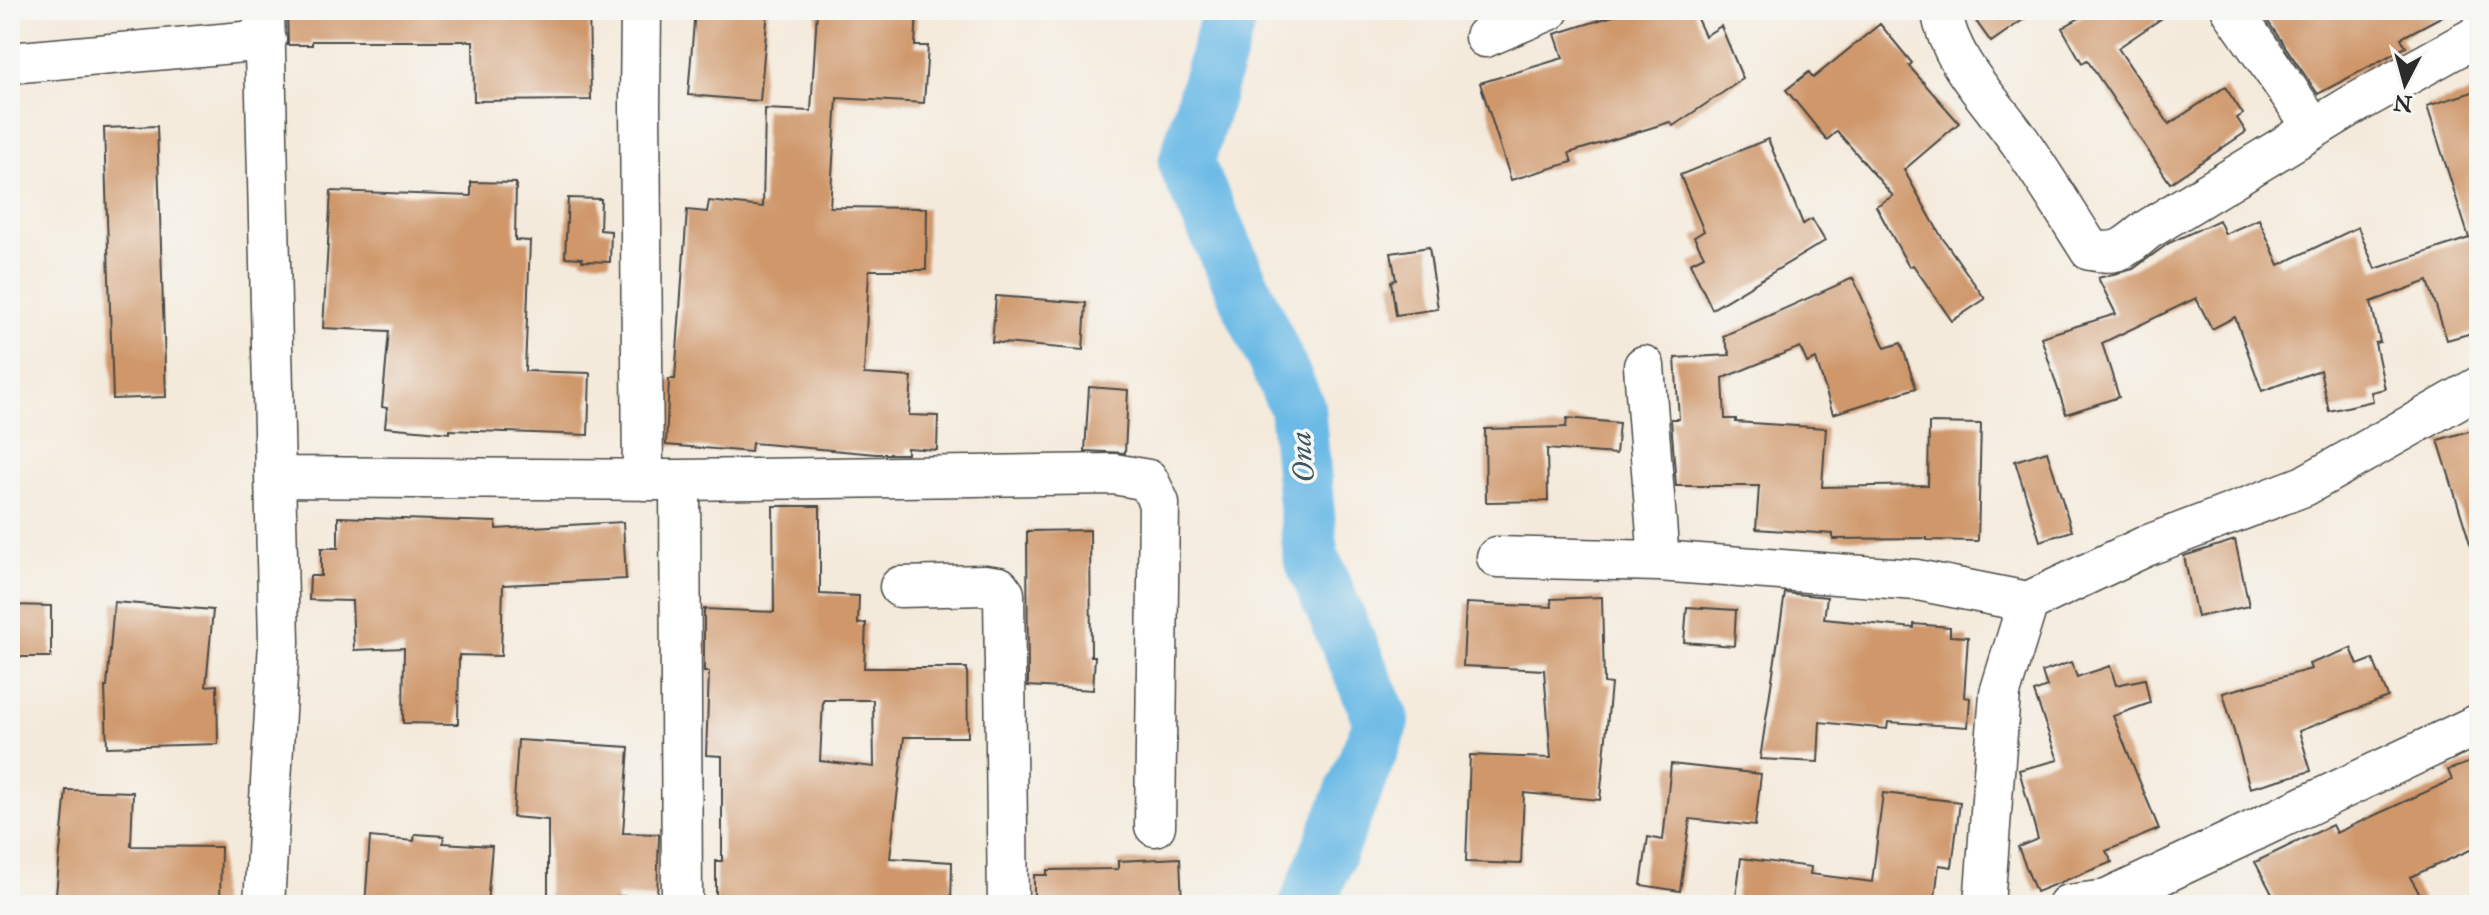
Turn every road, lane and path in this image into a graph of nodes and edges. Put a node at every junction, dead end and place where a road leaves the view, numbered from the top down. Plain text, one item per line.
1 (641, 10) edge
2 (1549, 10) edge
3 (1941, 10) edge
4 (2232, 10) edge
5 (265, 25) edge
6 (2479, 35) edge
7 (1485, 37) dead end
8 (10, 63) edge
9 (2314, 128) junction
10 (1644, 366) dead end
11 (2479, 387) edge
12 (276, 477) junction
13 (662, 480) junction
14 (1497, 557) dead end
15 (1659, 561) junction
16 (900, 587) dead end
17 (2028, 602) junction
18 (2479, 724) edge
19 (1155, 826) dead end
20 (2108, 903) edge
21 (264, 905) edge
22 (682, 905) edge
23 (1008, 905) edge
24 (1984, 905) edge
25 (2068, 905) edge

1 - 13 street
2 - 7 street
3 - 9 street
4 - 9 street
5 - 8 street
5 - 12 street
6 - 9 street
10 - 15 street
11 - 17 street
12 - 13 street
12 - 21 street
13 - 19 street
13 - 22 street
14 - 15 street
15 - 17 street
16 - 23 street
17 - 24 street
18 - 20 street
20 - 25 street

